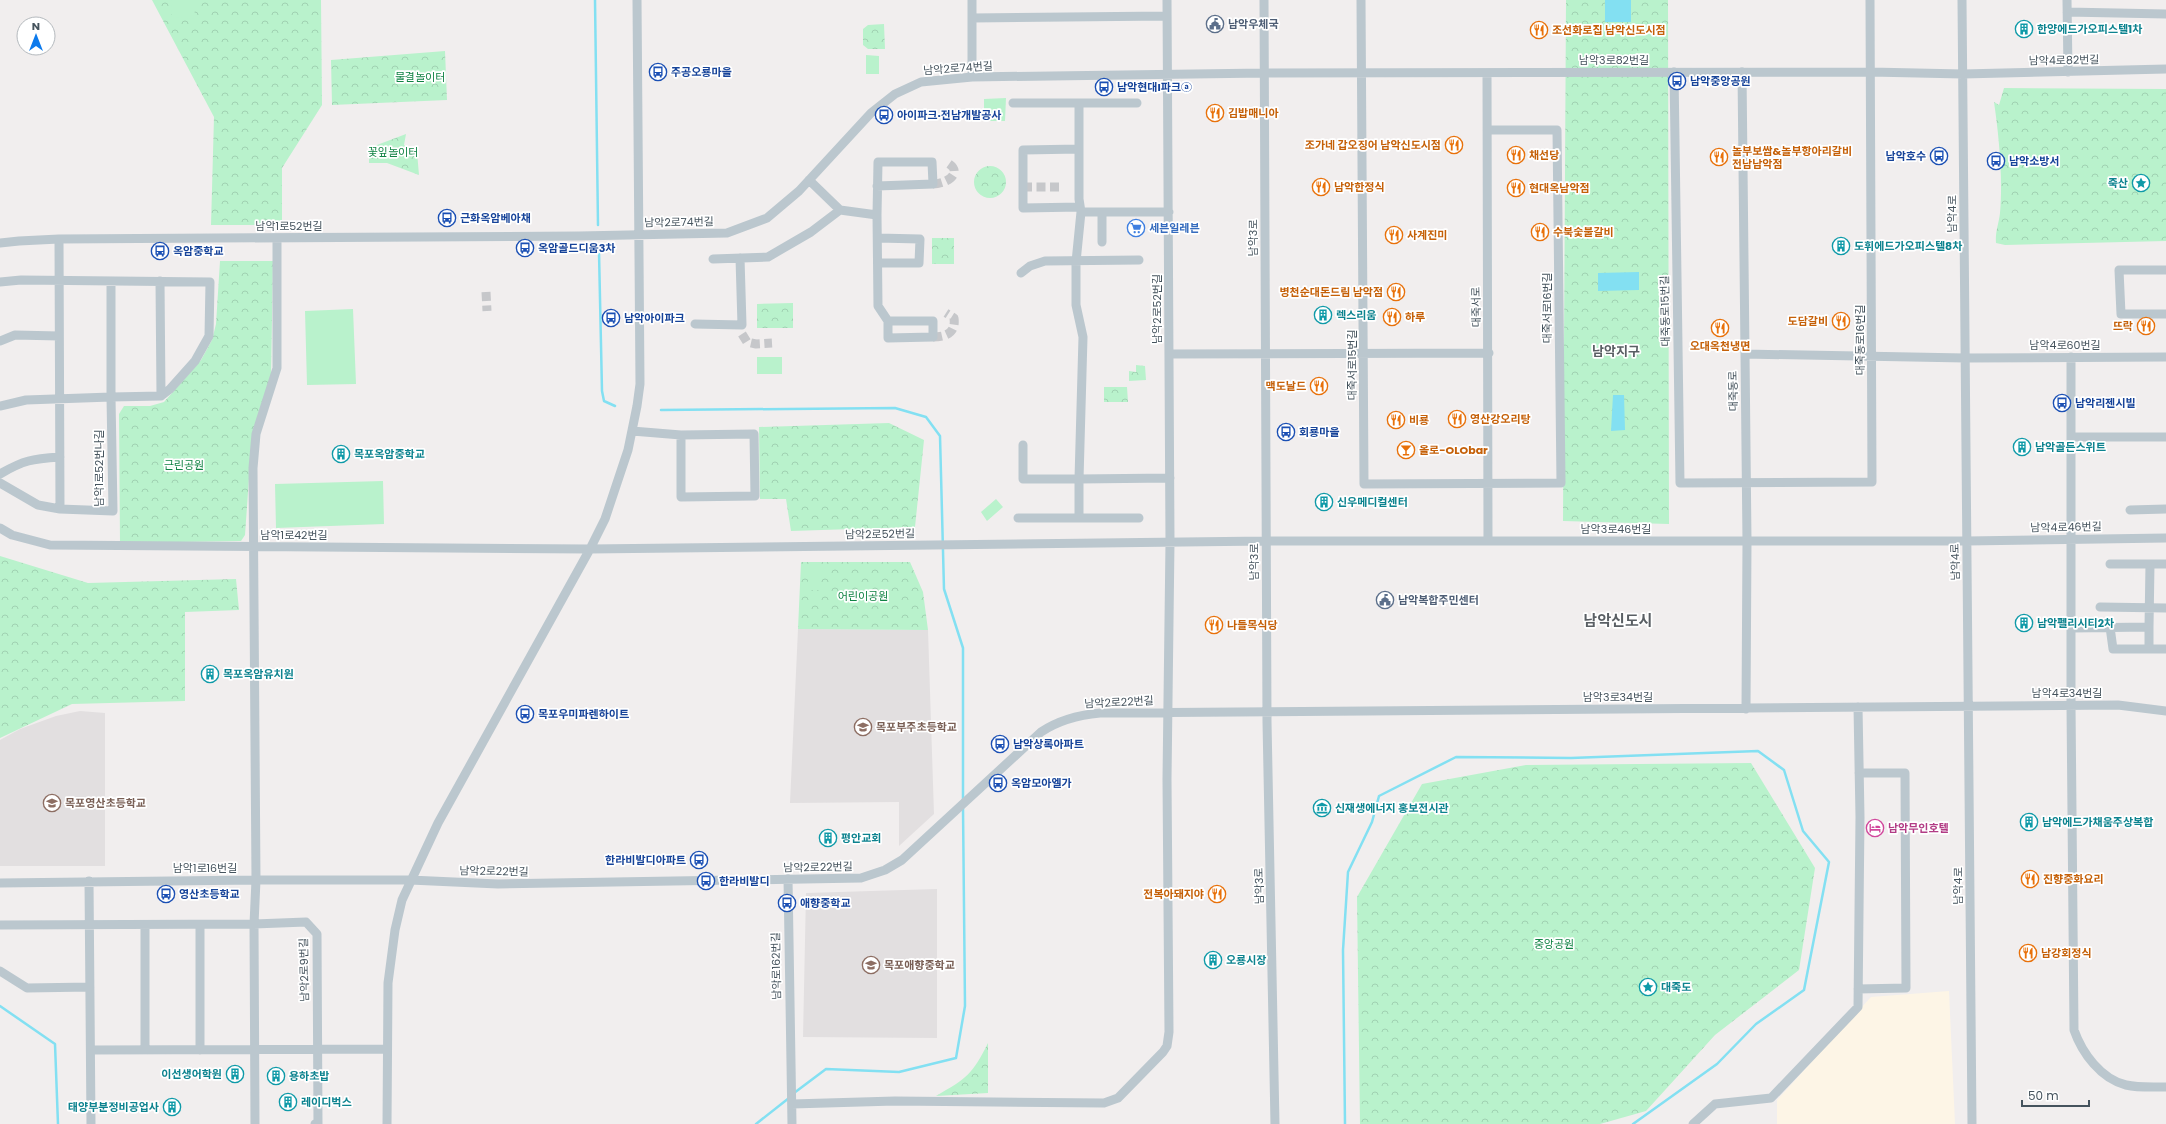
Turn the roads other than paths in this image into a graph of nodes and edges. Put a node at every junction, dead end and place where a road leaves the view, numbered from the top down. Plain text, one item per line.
1 (638, 0) edge
2 (972, 0) edge
3 (1167, 0) edge
4 (1264, 0) edge
5 (1361, 0) edge
6 (1870, 0) edge
7 (1962, 0) edge
8 (2067, 0) edge
9 (2067, 12) junction
10 (2166, 14) edge
11 (1167, 16) junction
12 (972, 18) junction
13 (2166, 69) edge
14 (1674, 72) junction
15 (1742, 72) junction
16 (1871, 72) junction
17 (2068, 72) junction
18 (1264, 73) junction
19 (1361, 73) junction
20 (1487, 73) junction
21 (1963, 74) junction
22 (1168, 76) junction
23 (972, 77) junction
24 (1079, 103) junction
25 (1013, 104) dead end
26 (1138, 104) dead end
27 (1488, 130) junction
28 (1079, 149) junction
29 (809, 180) junction
30 (877, 186) junction
31 (840, 210) junction
32 (1081, 210) junction
33 (1102, 212) junction
34 (1168, 212) junction
35 (877, 215) junction
36 (638, 235) junction
37 (277, 238) junction
38 (878, 238) junction
39 (59, 240) junction
40 (1102, 242) dead end
41 (0, 243) edge
42 (740, 258) junction
43 (713, 259) dead end
44 (1139, 260) dead end
45 (1076, 262) junction
46 (878, 263) junction
47 (2166, 270) edge
48 (1021, 273) dead end
49 (59, 280) junction
50 (111, 281) junction
51 (0, 282) edge
52 (160, 282) junction
53 (2166, 314) edge
54 (888, 321) junction
55 (695, 324) dead end
56 (59, 336) junction
57 (0, 341) edge
58 (1364, 353) junction
59 (1489, 353) junction
60 (1169, 354) junction
61 (1266, 354) junction
62 (1745, 354) junction
63 (1872, 356) junction
64 (2071, 357) junction
65 (2166, 357) edge
66 (1965, 358) junction
67 (161, 396) junction
68 (111, 397) junction
69 (59, 398) junction
70 (0, 406) edge
71 (632, 432) junction
72 (681, 435) junction
73 (2072, 437) junction
74 (2166, 437) edge
75 (1023, 445) dead end
76 (60, 457) junction
77 (0, 474) edge
78 (1170, 478) junction
79 (1079, 479) junction
80 (0, 483) edge
81 (1746, 483) junction
82 (1489, 484) junction
83 (60, 509) junction
84 (2166, 509) edge
85 (2130, 510) dead end
86 (1018, 518) dead end
87 (1079, 518) junction
88 (1139, 518) dead end
89 (0, 528) edge
90 (2166, 538) edge
91 (2072, 539) junction
92 (1266, 541) junction
93 (1488, 541) junction
94 (1747, 541) junction
95 (1967, 541) junction
96 (1170, 542) junction
97 (253, 546) junction
98 (590, 549) junction
99 (2110, 564) dead end
100 (2150, 564) junction
101 (2166, 564) edge
102 (2100, 607) dead end
103 (2150, 608) junction
104 (2166, 608) edge
105 (2149, 627) junction
106 (2072, 628) junction
107 (2110, 628) junction
108 (2149, 649) junction
109 (2166, 649) edge
110 (2071, 705) junction
111 (1968, 706) junction
112 (1858, 708) junction
113 (1746, 709) junction
114 (1267, 710) junction
115 (2166, 711) edge
116 (1167, 712) junction
117 (1859, 774) junction
118 (788, 879) junction
119 (256, 880) junction
120 (410, 880) junction
121 (89, 881) junction
122 (0, 883) edge
123 (254, 924) junction
124 (0, 925) edge
125 (89, 925) junction
126 (145, 925) junction
127 (200, 925) junction
128 (0, 971) edge
129 (90, 987) junction
130 (1858, 989) junction
131 (317, 1049) junction
132 (386, 1049) junction
133 (91, 1050) junction
134 (145, 1050) junction
135 (200, 1050) junction
136 (254, 1050) junction
137 (2166, 1087) edge
138 (792, 1102) junction
139 (92, 1124) edge
140 (256, 1124) edge
141 (315, 1124) edge
142 (387, 1124) edge
143 (792, 1124) edge
144 (1275, 1124) edge
145 (1693, 1124) edge
146 (1972, 1124) edge

1 - 36 street
2 - 12 street
3 - 11 street, 남악2로52번길
4 - 18 street, 남악3로
5 - 19 street, 대죽서로15번길
6 - 16 street, 대죽동로16번길
7 - 21 street, 남악4로
8 - 9 street
9 - 10 street
9 - 17 street
11 - 12 street
11 - 22 street, 남악2로52번길
12 - 23 street
13 - 17 street, 남악4로82번길
14 - 15 street, 남악3로82번길
14 - 20 street, 남악3로82번길
14 - 81 street, 대죽동로15번길
15 - 16 street, 남악3로82번길
15 - 62 street, 대죽동로
16 - 21 street, 남악3로82번길
16 - 63 street, 대죽동로16번길
17 - 21 street, 남악4로82번길
18 - 19 street, 남악3로82번길
18 - 22 street, 남악2로74번길
18 - 61 street, 남악3로
19 - 20 street, 남악3로82번길
19 - 58 street, 대죽서로15번길
20 - 27 street, 대죽서로
21 - 66 street, 남악4로
22 - 23 street, 남악2로74번길
22 - 34 street, 남악2로52번길
23 - 29 street, 남악2로74번길
24 - 25 street
24 - 26 street
24 - 28 street
27 - 59 street, 대죽서로
27 - 82 street, 대죽서로16번길
28 - 32 street
28 - 32 street
29 - 31 street
29 - 36 street, 남악2로74번길
30 - 30 street
30 - 35 street
31 - 35 street
31 - 42 street
32 - 33 street
32 - 45 street
33 - 34 street
33 - 40 street
34 - 60 street, 남악2로52번길
35 - 38 street
36 - 37 street, 남악1로52번길
36 - 71 street
37 - 39 street, 남악1로52번길
37 - 97 street
38 - 46 street
38 - 46 street
39 - 41 street, 남악1로52번길
39 - 49 street
42 - 43 street
42 - 55 street
44 - 45 street
45 - 48 street
45 - 79 street
46 - 54 street
47 - 53 street
49 - 50 street
49 - 51 street
49 - 56 street
50 - 52 street
50 - 68 street, 남악1로52번나길
52 - 67 street
52 - 67 street
54 - 54 street
56 - 57 street
56 - 69 street
58 - 59 street
58 - 61 street
58 - 82 street, 대죽서로15번길
59 - 82 street, 대죽서로
60 - 61 street
60 - 78 street, 남악2로52번길
61 - 92 street, 남악3로
62 - 63 street, 남악4로60번길
62 - 81 street, 대죽동로
63 - 66 street, 남악4로60번길
63 - 81 street, 대죽동로16번길
64 - 65 street, 남악4로60번길
64 - 66 street, 남악4로60번길
64 - 73 street
66 - 95 street, 남악4로
67 - 68 street
68 - 69 street
68 - 83 street, 남악1로52번나길
69 - 70 street
69 - 76 street
71 - 72 street
71 - 98 street
72 - 72 street
73 - 74 street
73 - 91 street
75 - 79 street
76 - 77 street
76 - 83 street
78 - 79 street
78 - 96 street, 남악2로52번길
79 - 87 street
80 - 83 street
81 - 94 street, 대죽동로
82 - 93 street, 대죽서로
84 - 85 street
86 - 87 street
87 - 88 street
89 - 97 street, 남악1로42번길
90 - 91 street, 남악4로46번길
91 - 95 street, 남악4로46번길
91 - 106 street
92 - 93 street, 남악3로46번길
92 - 96 street, 남악2로52번길
92 - 114 street, 남악3로
93 - 94 street, 남악3로46번길
94 - 95 street, 남악3로46번길
94 - 113 street, 대죽동로
95 - 111 street, 남악4로
96 - 98 street, 남악2로52번길
96 - 116 street, 남악2로22번길
97 - 98 street, 남악1로42번길
97 - 119 street
98 - 120 street
99 - 100 street
100 - 101 street
100 - 103 street
102 - 103 street
103 - 104 street
103 - 105 street
105 - 107 street
105 - 108 street
106 - 107 street
106 - 110 street
107 - 108 street
108 - 109 street
110 - 111 street, 남악4로34번길
110 - 115 street, 남악4로34번길
110 - 137 street
111 - 112 street, 남악3로34번길
111 - 146 street, 남악4로
112 - 113 street, 남악3로34번길
112 - 117 street
113 - 114 street, 남악3로34번길
114 - 116 street, 남악2로22번길
114 - 144 street, 남악3로
116 - 118 street, 남악2로22번길
116 - 138 street
117 - 130 street
117 - 130 street
118 - 120 street, 남악2로22번길
118 - 138 street, 남악로162번길
119 - 120 street, 남악1로16번길
119 - 121 street, 남악1로16번길
119 - 123 street
120 - 132 street
121 - 122 street, 남악1로16번길
121 - 125 street
123 - 127 street, 남악2로9번길
123 - 131 street, 남악2로9번길
123 - 136 street
124 - 125 street, 남악2로9번길
125 - 126 street, 남악2로9번길
125 - 129 street
126 - 127 street, 남악2로9번길
126 - 134 street
127 - 135 street
128 - 129 street
129 - 133 street
130 - 145 street
131 - 132 street
131 - 136 street
131 - 141 street, 남악2로9번길
132 - 142 street
133 - 134 street
133 - 139 street
134 - 135 street
135 - 136 street
136 - 140 street
138 - 143 street

